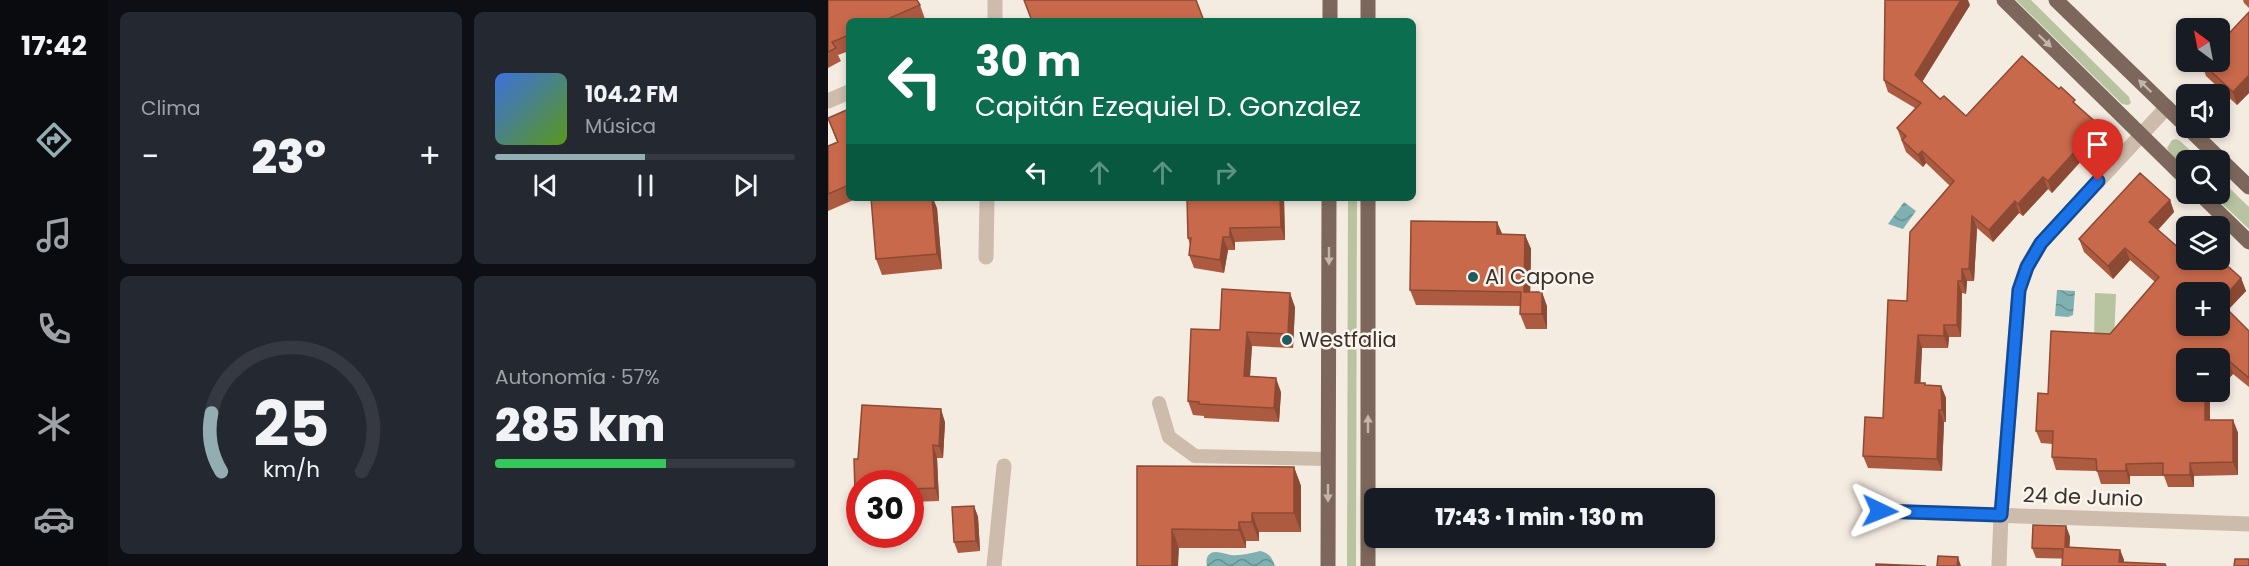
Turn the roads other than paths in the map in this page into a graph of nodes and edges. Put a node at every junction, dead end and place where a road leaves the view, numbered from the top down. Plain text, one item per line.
1 (995, 0) edge
2 (1330, 0) edge
3 (1368, 0) edge
4 (2004, 0) edge
5 (2056, 0) edge
6 (995, 18) edge
7 (1330, 18) edge
8 (1368, 18) edge
9 (846, 93) edge
10 (828, 101) edge
11 (2167, 107) junction
12 (2176, 116) edge
13 (2141, 135) junction
14 (2198, 138) edge
15 (2176, 169) edge
16 (2249, 187) edge
17 (987, 201) edge
18 (1329, 201) edge
19 (1368, 201) edge
20 (2210, 204) edge
21 (2249, 242) edge
22 (986, 257) dead end
23 (1159, 404) dead end
24 (1328, 459) junction
25 (1004, 466) dead end
26 (1880, 511) dead end
27 (2001, 515) junction
28 (2249, 524) edge
29 (994, 566) edge
30 (1328, 566) edge
31 (1368, 566) edge
32 (1999, 566) edge

1 - 6 street
2 - 7 main road
3 - 8 main road
4 -> 13 main road
11 -> 5 main road
9 - 10 street
11 - 12 main road
11 - 13 street
13 - 15 main road
13 - 27 street
14 - 16 main road
17 - 22 street
18 -> 24 main road
31 -> 19 main road
20 - 21 main road
23 - 24 lane
24 -> 30 main road
25 - 29 street
26 - 27 street, 24 de Junio
27 - 28 street, 24 de Junio
27 - 32 street

